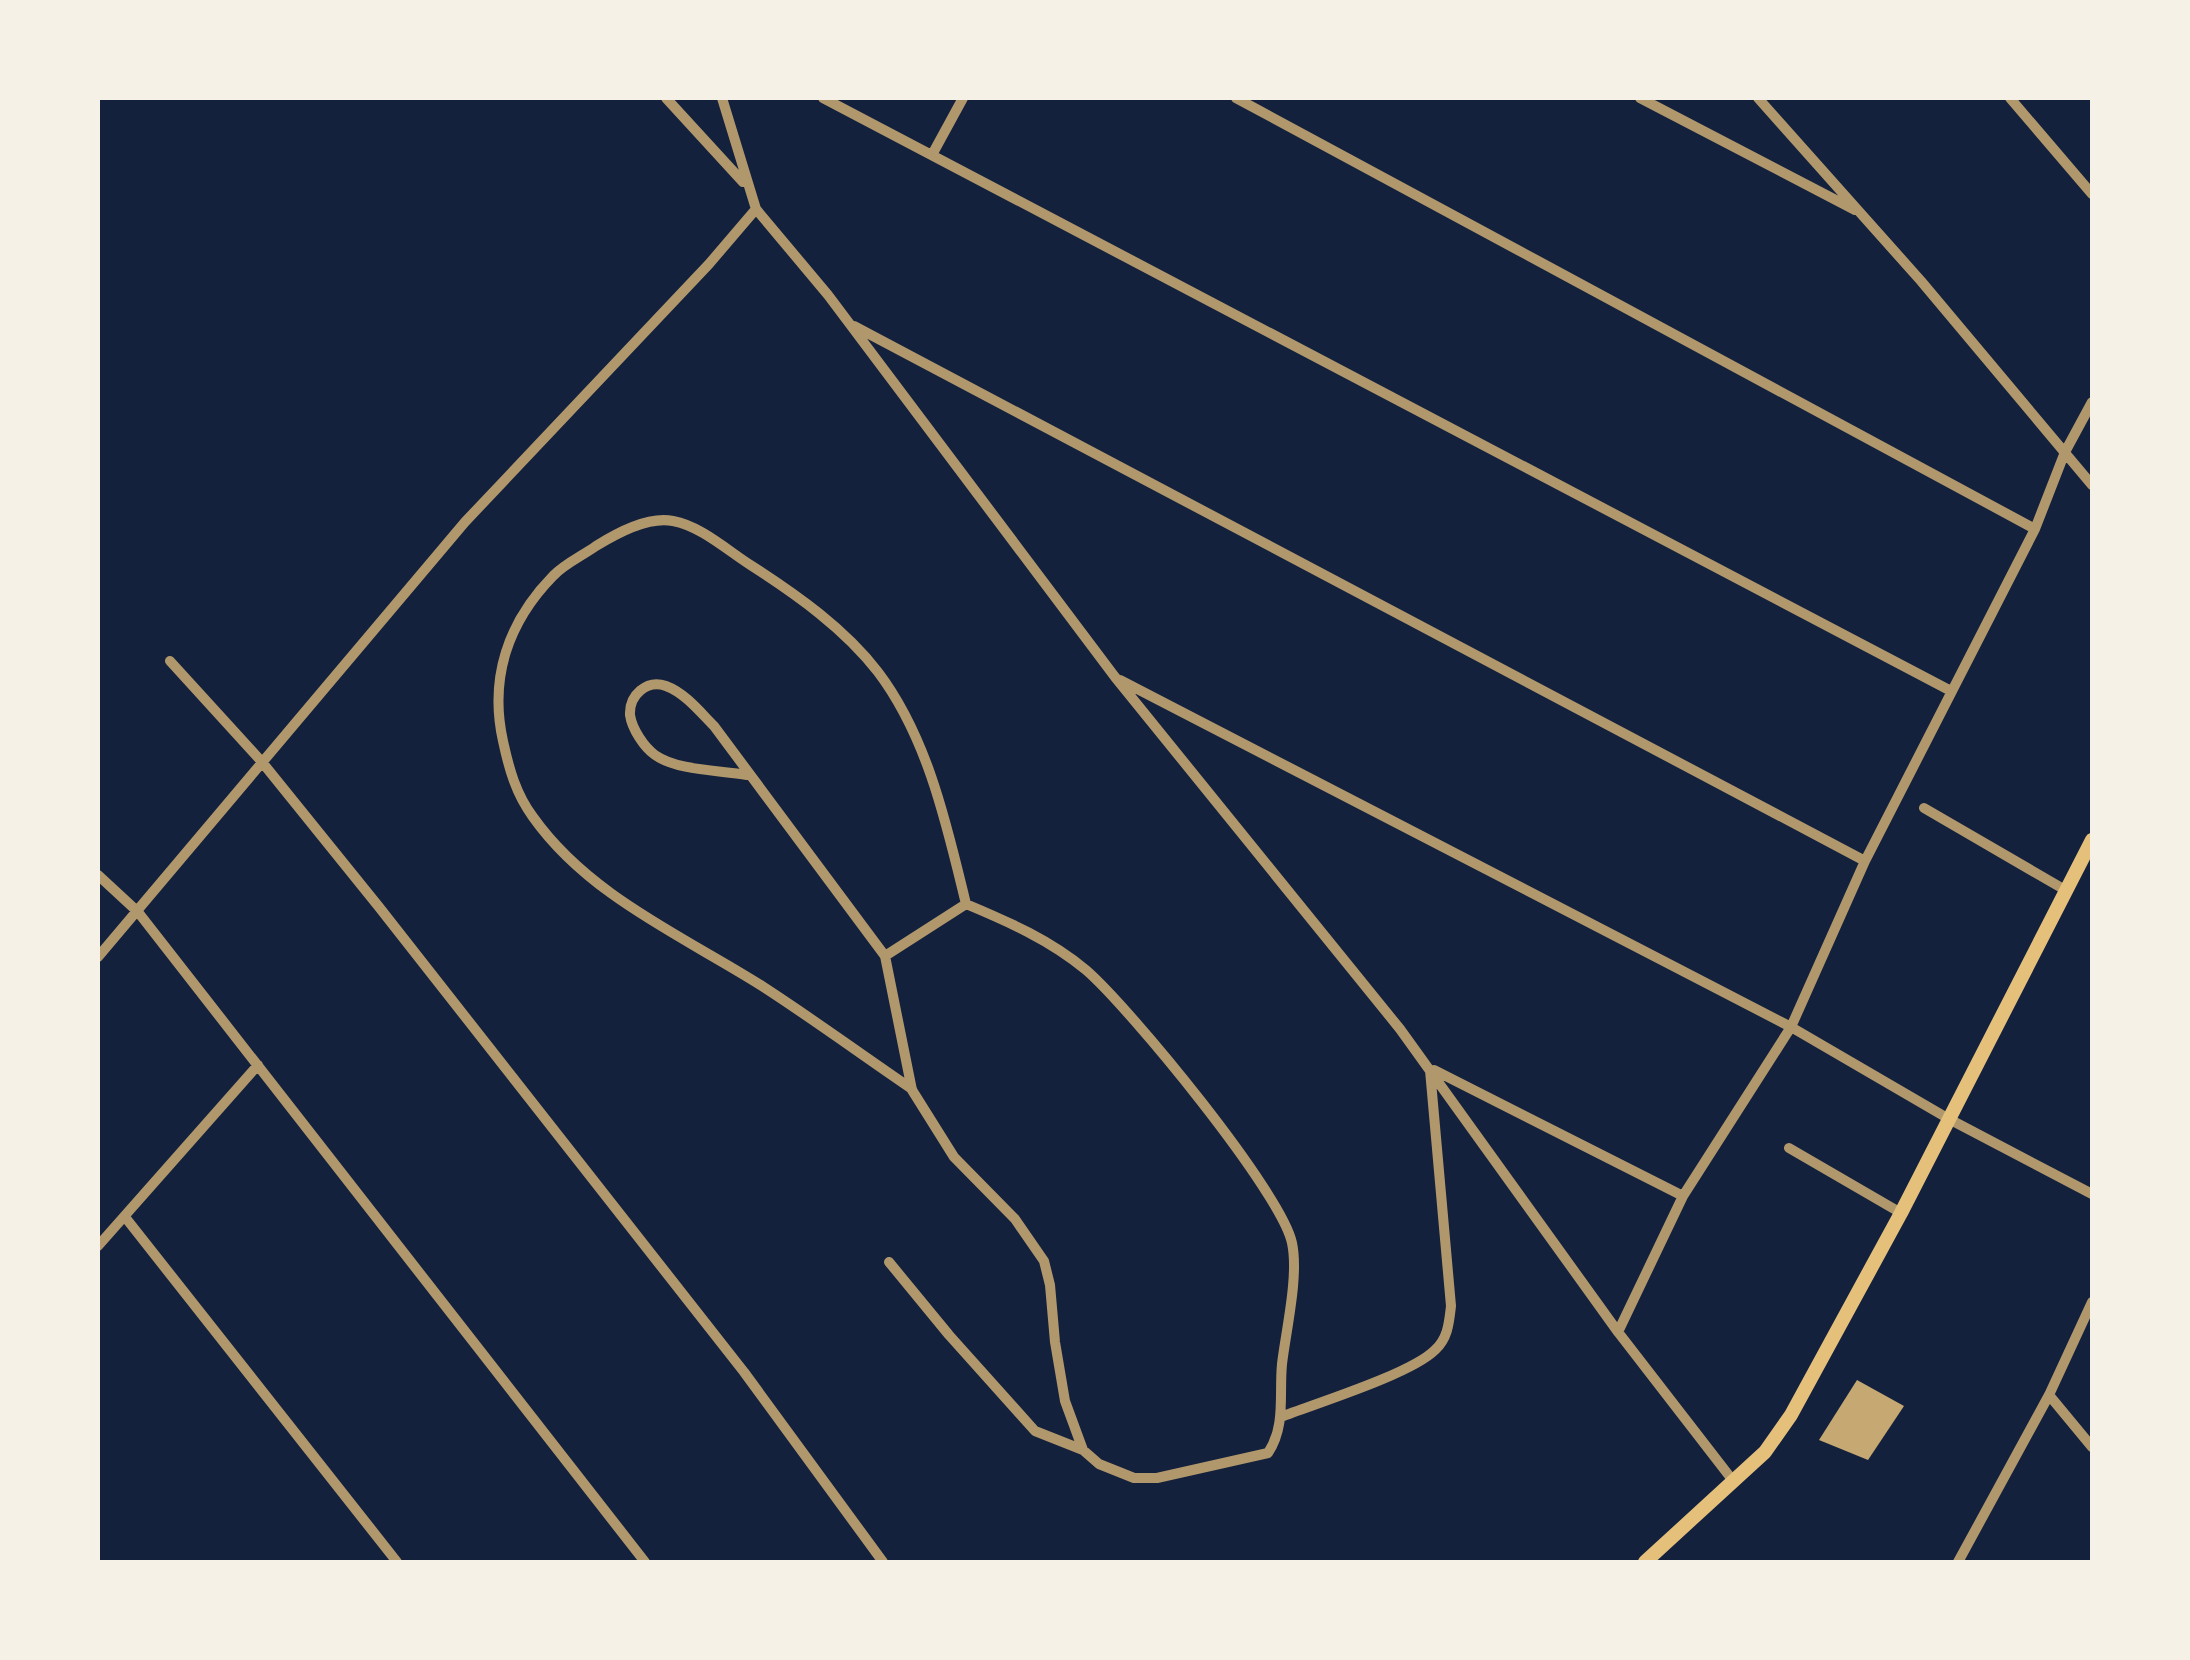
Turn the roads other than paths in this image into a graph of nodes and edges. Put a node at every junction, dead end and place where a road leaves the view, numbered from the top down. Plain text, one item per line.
1 (666, 98) edge
2 (722, 98) edge
3 (823, 98) edge
4 (962, 98) edge
5 (1236, 98) edge
6 (1640, 98) edge
7 (1758, 98) edge
8 (2010, 98) edge
9 (933, 153) junction
10 (748, 188) junction
11 (2092, 194) edge
12 (756, 208) junction
13 (1860, 212) junction
14 (849, 323) junction
15 (2092, 402) edge
16 (2064, 452) junction
17 (2092, 485) edge
18 (2035, 529) junction
19 (170, 661) dead end
20 (1115, 678) junction
21 (1951, 690) junction
22 (262, 762) junction
23 (747, 774) junction
24 (1924, 808) dead end
25 (2092, 840) edge
26 (1865, 861) junction
27 (98, 875) edge
28 (2067, 891) junction
29 (966, 904) junction
30 (138, 912) junction
31 (886, 956) junction
32 (98, 958) edge
33 (1792, 1027) junction
34 (258, 1065) junction
35 (1430, 1068) junction
36 (912, 1090) junction
37 (1948, 1120) junction
38 (1788, 1148) dead end
39 (2092, 1194) edge
40 (1683, 1196) junction
41 (1901, 1213) junction
42 (125, 1217) junction
43 (98, 1246) edge
44 (890, 1262) dead end
45 (2092, 1302) edge
46 (1618, 1332) junction
47 (2049, 1395) junction
48 (1282, 1417) junction
49 (2092, 1447) edge
50 (1083, 1450) junction
51 (1734, 1482) junction
52 (639, 1560) edge
53 (397, 1562) edge
54 (883, 1562) edge
55 (1645, 1562) edge
56 (1958, 1562) edge

1 - 10 street
2 - 10 street
3 - 9 street
4 - 9 street
5 - 18 street
6 - 13 street
7 - 13 street
8 - 11 street
9 - 21 street
10 - 12 street
12 - 14 street
12 - 22 street
13 - 16 street
14 - 20 street
14 - 26 street
15 - 16 street
16 - 17 street
16 - 18 street
18 - 21 street
19 - 22 street
20 - 33 street
20 - 35 street
21 - 26 street
22 - 30 street
22 - 54 street
23 - 23 street
23 - 31 street
24 - 28 street
25 - 28 main road
26 - 33 street
27 - 30 street
28 - 37 main road
29 - 31 street
29 - 36 street
29 - 48 street
30 - 32 street
30 - 34 street
31 - 36 street
33 - 37 street
33 - 40 street
34 - 42 street
34 - 52 street
35 - 40 street
35 - 46 street
35 - 48 street
36 - 50 street
37 - 39 street
37 - 41 main road
38 - 41 street
40 - 46 street
41 - 51 main road
42 - 43 street
42 - 53 street
44 - 50 street
45 - 47 street
46 - 51 street
47 - 49 street
47 - 56 street
48 - 50 street
51 - 55 main road

